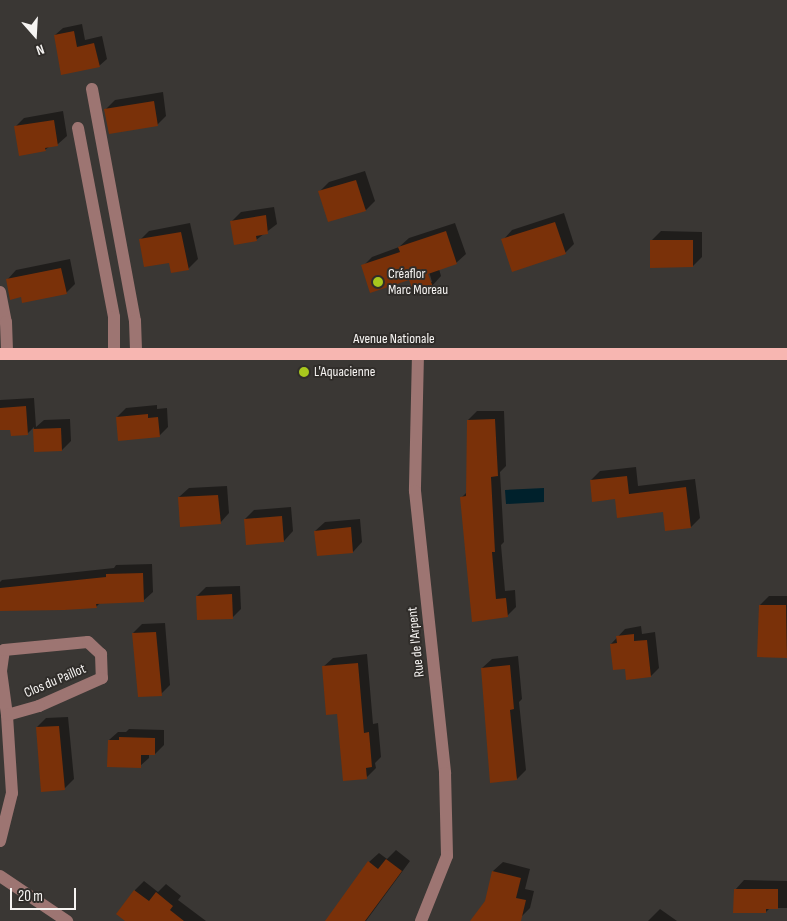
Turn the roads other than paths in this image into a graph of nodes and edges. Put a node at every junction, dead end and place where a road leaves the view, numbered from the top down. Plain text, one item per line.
1 (92, 89) dead end
2 (78, 128) dead end
3 (0, 292) edge
4 (3, 354) edge
5 (114, 354) junction
6 (136, 354) junction
7 (418, 354) junction
8 (787, 354) edge
9 (7, 716) junction
10 (0, 841) edge
11 (0, 876) edge
12 (68, 921) edge
13 (421, 921) edge

1 - 6 street
2 - 5 street
3 - 4 street
4 - 5 main road, Avenue Nationale
5 - 6 main road, Avenue Nationale
6 - 7 main road, Avenue Nationale
7 - 8 main road, Avenue Nationale
7 - 13 street, Rue de l'Arpent
9 - 9 street, Clos du Paillot
9 - 10 street, Clos du Paillot
11 - 12 street

